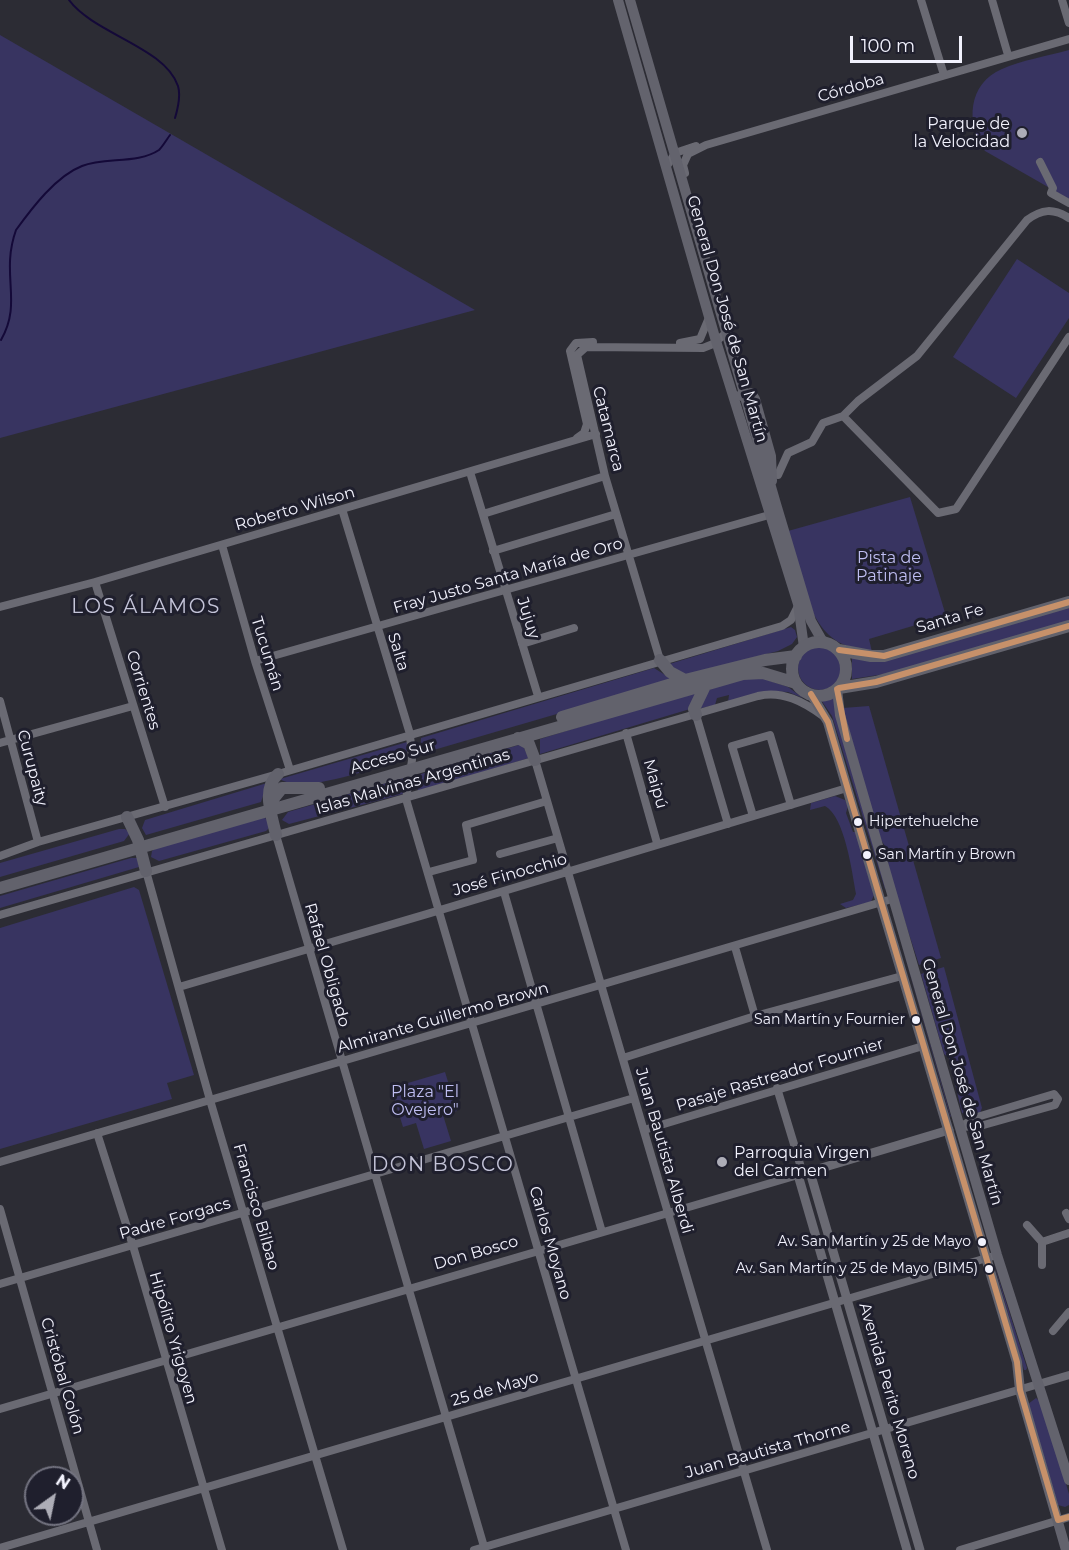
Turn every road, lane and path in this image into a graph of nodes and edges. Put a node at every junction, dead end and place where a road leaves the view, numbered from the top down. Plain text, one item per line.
1 (618, 0) edge
2 (630, 0) edge
3 (921, 0) edge
4 (992, 0) edge
5 (1062, 0) edge
6 (1069, 23) edge
7 (1069, 39) edge
8 (1008, 55) junction
9 (944, 75) junction
10 (744, 133) junction
11 (675, 153) junction
12 (1041, 162) dead end
13 (667, 166) junction
14 (1069, 203) edge
15 (1069, 218) edge
16 (694, 224) junction
17 (710, 315) junction
18 (726, 333) junction
19 (1069, 337) edge
20 (716, 341) junction
21 (575, 350) junction
22 (739, 395) junction
23 (843, 416) junction
24 (596, 434) junction
25 (569, 442) junction
26 (470, 472) junction
27 (772, 473) junction
28 (605, 476) junction
29 (772, 493) junction
30 (342, 509) junction
31 (483, 514) junction
32 (616, 514) junction
33 (769, 515) junction
34 (222, 545) junction
35 (493, 551) junction
36 (629, 556) junction
37 (95, 582) junction
38 (505, 591) junction
39 (1069, 602) edge
40 (798, 604) junction
41 (0, 607) edge
42 (1069, 626) edge
43 (376, 628) junction
44 (574, 628) dead end
45 (823, 642) junction
46 (522, 644) junction
47 (839, 650) junction
48 (800, 652) junction
49 (660, 660) junction
50 (255, 661) junction
51 (685, 680) junction
52 (796, 683) junction
53 (706, 684) junction
54 (838, 689) junction
55 (811, 694) junction
56 (538, 696) junction
57 (0, 701) edge
58 (133, 706) junction
59 (696, 715) junction
60 (828, 722) junction
61 (626, 733) junction
62 (410, 734) junction
63 (518, 738) junction
64 (11, 740) junction
65 (0, 743) edge
66 (535, 760) junction
67 (410, 765) junction
68 (284, 772) junction
69 (847, 788) junction
70 (406, 799) junction
71 (547, 801) junction
72 (791, 805) junction
73 (270, 806) junction
74 (165, 807) junction
75 (127, 816) junction
76 (753, 816) junction
77 (728, 824) junction
78 (276, 835) junction
79 (558, 838) junction
80 (38, 842) junction
81 (657, 843) junction
82 (139, 844) junction
83 (500, 854) dead end
84 (0, 856) edge
85 (146, 871) junction
86 (429, 872) junction
87 (568, 872) junction
88 (0, 881) edge
89 (0, 888) edge
90 (504, 892) junction
91 (892, 899) junction
92 (880, 903) junction
93 (440, 909) junction
94 (0, 915) edge
95 (735, 947) junction
96 (308, 949) junction
97 (902, 976) junction
98 (601, 986) junction
99 (179, 987) junction
100 (535, 1005) junction
101 (755, 1016) junction
102 (472, 1023) junction
103 (923, 1046) junction
104 (623, 1058) junction
105 (341, 1062) junction
106 (777, 1088) junction
107 (634, 1098) junction
108 (210, 1100) junction
109 (569, 1118) junction
110 (960, 1127) junction
111 (644, 1130) junction
112 (949, 1130) junction
113 (97, 1133) junction
114 (504, 1137) junction
115 (0, 1162) edge
116 (804, 1173) junction
117 (376, 1176) junction
118 (0, 1209) edge
119 (244, 1213) junction
120 (668, 1213) junction
121 (1027, 1225) dead end
122 (602, 1232) junction
123 (1069, 1233) edge
124 (1042, 1242) junction
125 (133, 1246) junction
126 (538, 1251) junction
127 (997, 1255) junction
128 (986, 1258) junction
129 (1042, 1264) dead end
130 (21, 1278) junction
131 (0, 1284) edge
132 (408, 1288) junction
133 (847, 1299) junction
134 (835, 1303) junction
135 (1067, 1310) edge
136 (277, 1328) junction
137 (1053, 1330) dead end
138 (706, 1341) junction
139 (165, 1361) junction
140 (1069, 1375) edge
141 (576, 1380) junction
142 (1040, 1384) junction
143 (1020, 1390) junction
144 (52, 1394) junction
145 (0, 1409) edge
146 (447, 1418) junction
147 (885, 1430) junction
148 (874, 1433) junction
149 (315, 1456) junction
150 (743, 1472) junction
151 (1069, 1480) edge
152 (204, 1489) junction
153 (613, 1508) junction
154 (1064, 1518) edge
155 (90, 1523) junction
156 (0, 1548) edge
157 (485, 1548) edge
158 (97, 1550) edge
159 (222, 1550) edge
160 (344, 1550) edge
161 (474, 1550) edge
162 (626, 1550) edge
163 (766, 1550) edge
164 (908, 1550) edge
165 (921, 1550) edge
166 (960, 1550) edge
167 (1066, 1550) edge

1 - 13 main road, General Don José de San Martín
2 - 11 main road, General Don José de San Martín
3 - 9 street
4 - 8 street
5 - 6 street
7 - 8 street, Córdoba
8 - 9 street, Córdoba
9 - 10 street, Córdoba
10 - 11 street, Córdoba
10 - 16 street, Córdoba
11 - 13 street
11 - 16 main road, General Don José de San Martín
12 - 14 street
13 - 17 main road, General Don José de San Martín
15 - 23 street
16 - 18 main road, General Don José de San Martín
17 - 20 main road, General Don José de San Martín
17 - 21 street
18 - 20 street
18 - 22 main road, General Don José de San Martín
19 - 23 street
20 - 21 street
20 - 22 main road, General Don José de San Martín
21 - 24 street, Catamarca
21 - 25 street, Catamarca
22 - 27 main road
22 - 29 main road, General Don José de San Martín
22 - 33 main road, General Don José de San Martín
23 - 27 street
24 - 25 street, Roberto Wilson
24 - 28 street, Catamarca
25 - 26 street, Roberto Wilson
26 - 30 street, Roberto Wilson
26 - 31 street, Jujuy
27 - 29 main road
28 - 31 street
28 - 32 street, Catamarca
29 - 45 main road, General Don José de San Martín
30 - 34 street, Roberto Wilson
30 - 43 street, Salta
31 - 35 street, Jujuy
32 - 35 street
32 - 36 street, Catamarca
33 - 36 street, Fray Justo Santa María de Oro
33 - 40 main road, General Don José de San Martín
34 - 37 street, Roberto Wilson
34 - 50 street, Tucumán
35 - 38 street, Jujuy
36 - 38 street, Fray Justo Santa María de Oro
36 - 49 street, Catamarca
37 - 41 street, Roberto Wilson
37 - 58 street, Corrientes
38 - 43 street, Fray Justo Santa María de Oro
38 - 46 street, Jujuy
39 - 47 main road, Santa Fe
40 - 48 main road, General Don José de San Martín
40 - 49 street
42 - 54 main road
43 - 50 street, Fray Justo Santa María de Oro
43 - 62 street, Salta
44 - 46 street
45 - 47 main road
45 - 48 main road
46 - 56 street, Jujuy
47 - 54 main road
48 - 51 main road, Acceso Sur
48 - 52 main road
49 - 51 main road
49 - 56 street
50 - 68 street, Tucumán
51 - 67 main road, Acceso Sur
52 - 53 main road, Acceso Sur
52 - 55 main road
53 - 59 main road
53 - 63 main road, Acceso Sur
54 - 55 main road
54 - 91 main road, General Don José de San Martín
55 - 60 main road, General Don José de San Martín
56 - 62 street
57 - 64 street, Curupaity
58 - 64 street
58 - 74 street, Corrientes
59 - 60 street, Islas Malvinas Argentinas
59 - 61 street, Islas Malvinas Argentinas
59 - 77 street
60 - 69 main road, General Don José de San Martín
61 - 66 street, Islas Malvinas Argentinas
61 - 81 street, Maipú
62 - 67 street, Salta
62 - 68 street
63 - 66 main road
63 - 67 main road, Acceso Sur
64 - 65 street
64 - 80 street, Curupaity
66 - 70 street, Islas Malvinas Argentinas
66 - 71 street, Juan Bautista Alberdi
67 - 70 street, Carlos Moyano
67 - 73 main road, Acceso Sur
67 - 73 main road, Acceso Sur
68 - 73 main road
68 - 74 street
69 - 72 street, José Finocchio
69 - 92 main road, General Don José de San Martín
70 - 78 street, Islas Malvinas Argentinas
70 - 86 street, Carlos Moyano
71 - 79 street, Juan Bautista Alberdi
71 - 86 street
72 - 76 street, José Finocchio
72 - 76 street
73 - 78 main road
73 - 82 main road, Acceso Sur
74 - 75 street
75 - 80 street
75 - 82 main road
76 - 77 street, José Finocchio
77 - 81 street, José Finocchio
78 - 85 street, Islas Malvinas Argentinas
78 - 96 street, Rafael Obligado
79 - 83 street
79 - 87 street, Juan Bautista Alberdi
80 - 84 street
81 - 87 street, José Finocchio
82 - 85 main road
82 - 88 main road, Acceso Sur
82 - 89 main road, Acceso Sur
85 - 94 street, Islas Malvinas Argentinas
85 - 99 street, Francisco Bilbao
86 - 93 street, Carlos Moyano
87 - 90 street, José Finocchio
87 - 98 street, Juan Bautista Alberdi
90 - 93 street, José Finocchio
90 - 100 street
91 - 92 street, Almirante Guillermo Brown
91 - 110 main road, General Don José de San Martín
92 - 95 street, Almirante Guillermo Brown
92 - 97 main road, General Don José de San Martín
93 - 96 street, José Finocchio
93 - 102 street, Carlos Moyano
95 - 98 street, Almirante Guillermo Brown
95 - 101 street
96 - 99 street, José Finocchio
96 - 105 street, Rafael Obligado
97 - 101 street
97 - 103 main road, General Don José de San Martín
98 - 100 street, Almirante Guillermo Brown
98 - 104 street, Juan Bautista Alberdi
99 - 108 street, Francisco Bilbao
100 - 102 street, Almirante Guillermo Brown
100 - 109 street
101 - 104 street
102 - 105 street, Almirante Guillermo Brown
102 - 114 street, Carlos Moyano
103 - 106 street, Pasaje Rastreador Fournier
103 - 112 main road, General Don José de San Martín
104 - 107 street, Juan Bautista Alberdi
105 - 108 street, Almirante Guillermo Brown
105 - 117 street, Rafael Obligado
106 - 111 street, Pasaje Rastreador Fournier
106 - 116 street, Avenida Perito Moreno
107 - 109 street, Padre Forgacs
107 - 111 street, Juan Bautista Alberdi
108 - 113 street, Almirante Guillermo Brown
108 - 119 street, Francisco Bilbao
109 - 114 street, Padre Forgacs
109 - 122 street
110 - 110 street, Don Bosco
110 - 112 street, Don Bosco
110 - 127 main road, General Don José de San Martín
111 - 120 street, Juan Bautista Alberdi
112 - 116 street, Don Bosco
112 - 128 main road, General Don José de San Martín
113 - 115 street, Almirante Guillermo Brown
113 - 125 street, Hipólito Yrigoyen
114 - 117 street, Padre Forgacs
114 - 126 street, Carlos Moyano
116 - 120 street, Don Bosco
116 - 133 street, Avenida Perito Moreno
116 - 134 street, Avenida Perito Moreno
117 - 119 street, Padre Forgacs
117 - 132 street, Rafael Obligado
118 - 130 street, Cristóbal Colón
119 - 125 street, Padre Forgacs
119 - 136 street, Francisco Bilbao
120 - 122 street, Don Bosco
120 - 138 street, Juan Bautista Alberdi
121 - 124 street
122 - 126 street, Don Bosco
123 - 124 street
124 - 129 street
125 - 130 street, Padre Forgacs
125 - 139 street, Hipólito Yrigoyen
126 - 132 street, Don Bosco
126 - 141 street, Carlos Moyano
127 - 128 street, 25 de Mayo
127 - 142 main road, General Don José de San Martín
128 - 133 street, 25 de Mayo
128 - 143 main road, General Don José de San Martín
130 - 131 street, Padre Forgacs
130 - 144 street, Cristóbal Colón
132 - 136 street, Don Bosco
132 - 146 street, Rafael Obligado
133 - 134 street, 25 de Mayo
133 - 147 street, Avenida Perito Moreno
134 - 138 street, 25 de Mayo
134 - 148 street, Avenida Perito Moreno
135 - 137 street
136 - 139 street, Don Bosco
136 - 149 street, Francisco Bilbao
138 - 141 street, 25 de Mayo
138 - 150 street, Juan Bautista Alberdi
139 - 144 street, Don Bosco
139 - 152 street, Hipólito Yrigoyen
140 - 142 street, Juan Bautista Thorne
141 - 146 street, 25 de Mayo
141 - 153 street, Carlos Moyano
142 - 143 street, Juan Bautista Thorne
142 - 151 main road, General Don José de San Martín
143 - 147 street, Juan Bautista Thorne
143 - 154 main road, General Don José de San Martín
144 - 145 street, Don Bosco
144 - 155 street, Cristóbal Colón
146 - 149 street, 25 de Mayo
146 - 157 street, Rafael Obligado
147 - 148 street, Juan Bautista Thorne
147 - 165 street, Avenida Perito Moreno
148 - 150 street, Juan Bautista Thorne
148 - 164 street, Avenida Perito Moreno
149 - 152 street, 25 de Mayo
149 - 160 street, Francisco Bilbao
150 - 153 street, Juan Bautista Thorne
150 - 163 street, Juan Bautista Alberdi
152 - 155 street, 25 de Mayo
152 - 159 street, Hipólito Yrigoyen
153 - 157 street, Juan Bautista Thorne
153 - 162 street, Carlos Moyano
154 - 166 street
154 - 167 main road, General Don José de San Martín
155 - 156 street, 25 de Mayo
155 - 158 street, Cristóbal Colón
157 - 161 street, Juan Bautista Thorne

